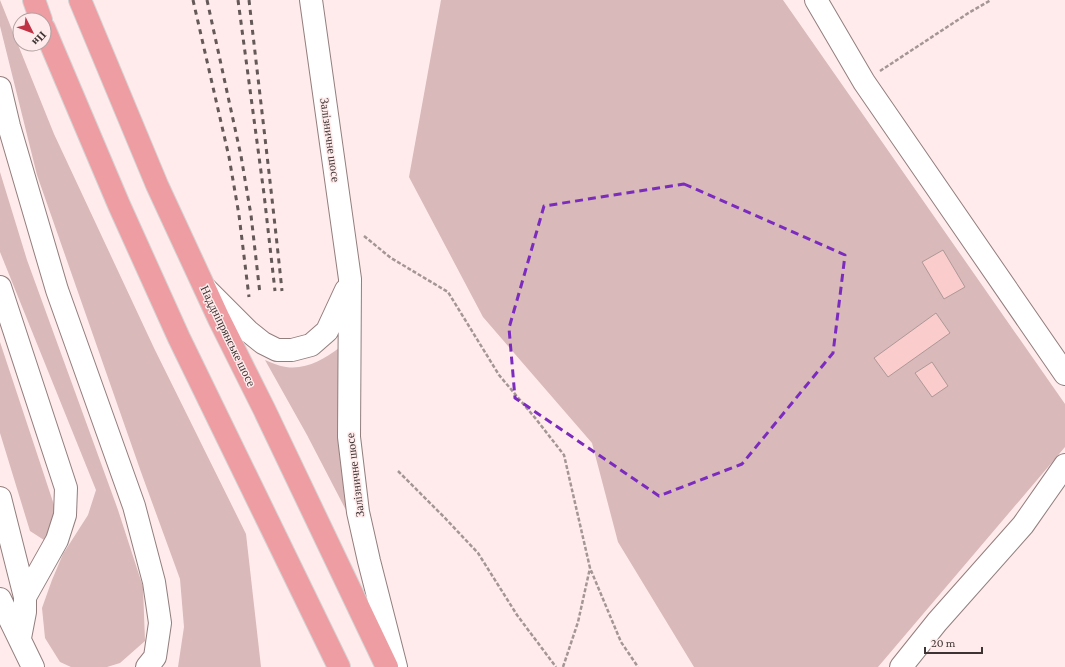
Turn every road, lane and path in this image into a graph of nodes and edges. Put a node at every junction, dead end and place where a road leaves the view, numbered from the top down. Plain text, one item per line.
1 (34, 0) edge
2 (80, 0) edge
3 (310, 0) edge
4 (816, 0) edge
5 (991, 0) edge
6 (38, 12) edge
7 (52, 47) edge
8 (864, 82) junction
9 (0, 88) edge
10 (363, 236) dead end
11 (350, 279) junction
12 (0, 287) edge
13 (204, 287) junction
14 (1065, 374) edge
15 (1065, 465) edge
16 (398, 471) dead end
17 (0, 498) edge
18 (590, 568) junction
19 (25, 597) junction
20 (0, 599) edge
21 (20, 638) junction
22 (33, 667) edge
23 (147, 667) edge
24 (339, 667) edge
25 (387, 667) edge
26 (396, 667) edge
27 (556, 667) edge
28 (563, 667) edge
29 (638, 667) edge
30 (901, 667) edge

1 - 6 main road
2 - 13 main road, Наддніпрянське шосе
3 - 11 street, Залізничне шосе
4 - 8 street
5 - 8 path
7 - 24 main road
8 - 14 street
9 - 23 street
10 - 18 path
11 - 13 street
11 - 26 street, Залізничне шосе
12 - 19 street
13 - 25 main road, Наддніпрянське шосе
15 - 30 street
16 - 27 path
17 - 19 street
18 - 28 path
18 - 29 path
19 - 21 street
20 - 21 street
21 - 22 street

